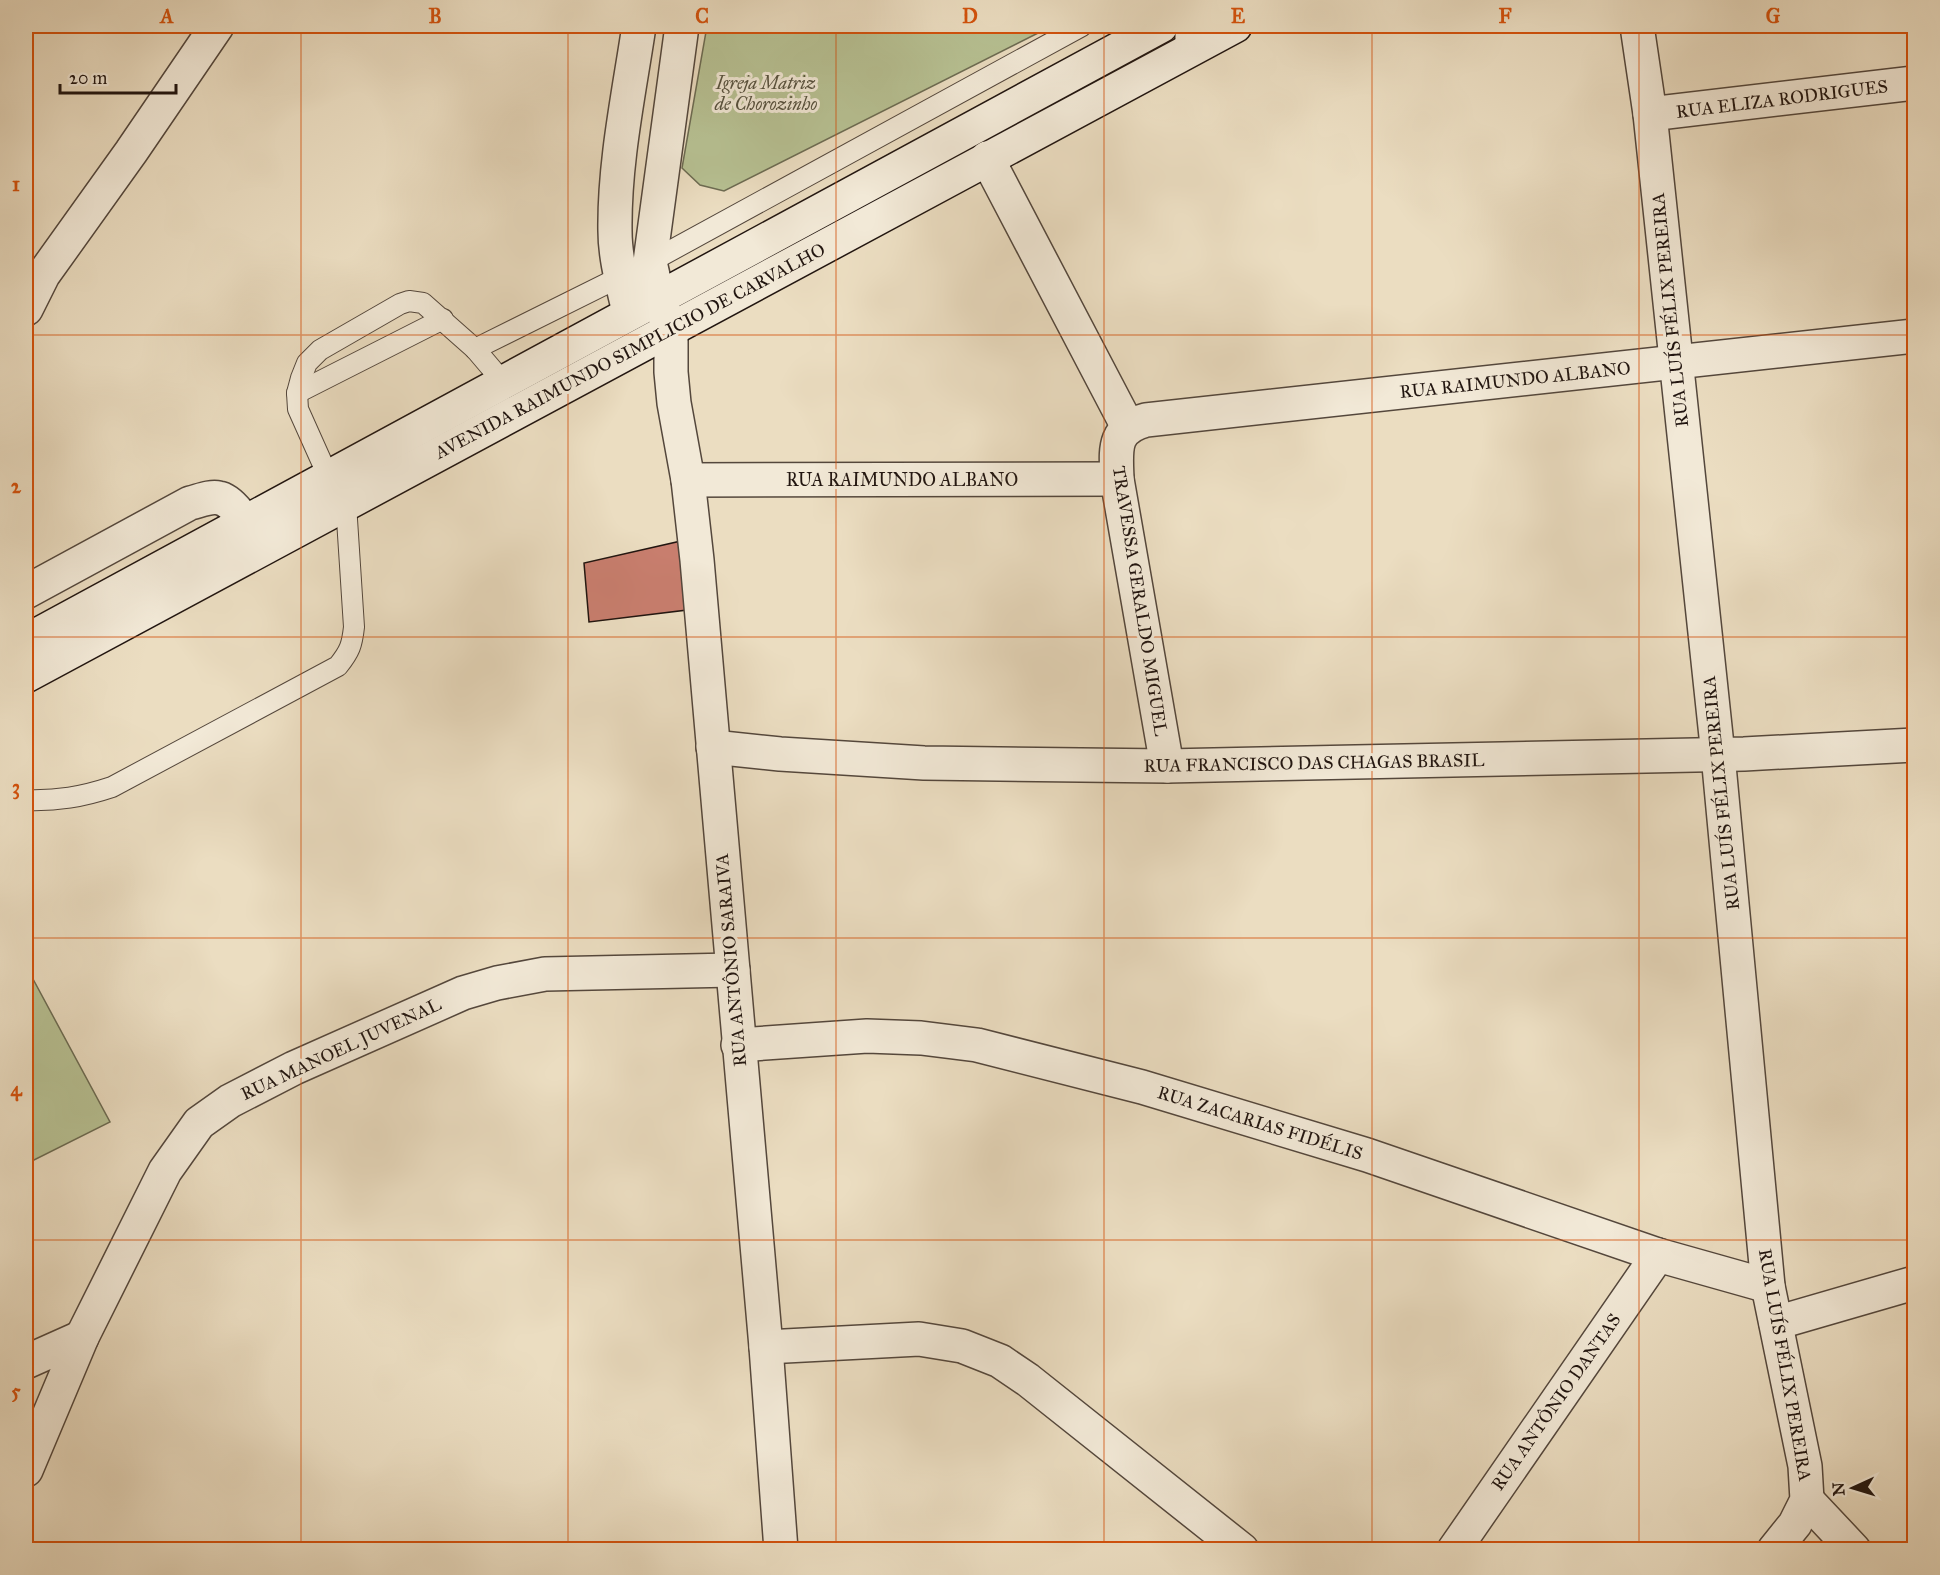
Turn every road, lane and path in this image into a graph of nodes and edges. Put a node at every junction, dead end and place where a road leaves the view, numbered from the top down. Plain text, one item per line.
1 (217, 26) edge
2 (639, 26) edge
3 (682, 26) edge
4 (1082, 26) edge
5 (1161, 26) edge
6 (1234, 26) edge
7 (1637, 26) edge
8 (1192, 36) edge
9 (1914, 83) edge
10 (1650, 114) junction
11 (987, 158) junction
12 (650, 262) junction
13 (34, 271) edge
14 (621, 277) junction
15 (658, 298) junction
16 (26, 309) edge
17 (629, 312) junction
18 (443, 319) junction
19 (671, 330) junction
20 (1914, 336) edge
21 (643, 345) junction
22 (475, 349) junction
23 (1676, 363) junction
24 (671, 372) junction
25 (503, 382) junction
26 (297, 393) junction
27 (1124, 431) junction
28 (328, 476) junction
29 (1117, 479) junction
30 (688, 480) junction
31 (346, 504) junction
32 (245, 522) junction
33 (262, 549) junction
34 (26, 592) edge
35 (26, 641) edge
36 (26, 676) edge
37 (1914, 745) edge
38 (713, 747) junction
39 (1718, 755) junction
40 (1167, 766) junction
41 (26, 800) edge
42 (733, 970) junction
43 (738, 1045) junction
44 (1658, 1255) junction
45 (1914, 1283) edge
46 (1768, 1286) junction
47 (1776, 1323) junction
48 (82, 1337) junction
49 (766, 1347) junction
50 (26, 1362) edge
51 (26, 1470) edge
52 (1806, 1500) junction
53 (781, 1550) edge
54 (1242, 1550) edge
55 (1454, 1550) edge
56 (1774, 1550) edge
57 (1854, 1550) edge

1 - 13 street
2 - 14 street
3 - 12 street, RUA ANTÔNIO SARAIVA
4 - 12 lane
5 - 15 street, AVENIDA RAIMUNDO SIMPLICIO DE CARVALHO
6 - 8 street, AVENIDA RAIMUNDO SIMPLICIO DE CARVALHO
7 - 10 street, RUA LUÍS FÉLIX PEREIRA
8 - 11 street, AVENIDA RAIMUNDO SIMPLICIO DE CARVALHO
9 - 10 street, RUA ELIZA RODRIGUES
10 - 23 street, RUA LUÍS FÉLIX PEREIRA
11 - 19 street, AVENIDA RAIMUNDO SIMPLICIO DE CARVALHO
11 - 27 street
12 - 14 lane
12 - 15 street, RUA ANTÔNIO SARAIVA
13 - 16 street
14 - 17 street
14 - 22 lane
15 - 17 street, AVENIDA RAIMUNDO SIMPLICIO DE CARVALHO
15 - 19 street, RUA ANTÔNIO SARAIVA
17 - 21 street
17 - 25 street, AVENIDA RAIMUNDO SIMPLICIO DE CARVALHO
18 - 22 lane
18 - 26 lane
18 - 26 lane
19 - 21 street, AVENIDA RAIMUNDO SIMPLICIO DE CARVALHO
19 - 24 street, RUA ANTÔNIO SARAIVA
20 - 23 street, RUA RAIMUNDO ALBANO
21 - 24 street
21 - 31 street, AVENIDA RAIMUNDO SIMPLICIO DE CARVALHO
22 - 25 lane
23 - 27 street, RUA RAIMUNDO ALBANO
23 - 39 street, RUA LUÍS FÉLIX PEREIRA
24 - 30 street, RUA ANTÔNIO SARAIVA
25 - 28 street, AVENIDA RAIMUNDO SIMPLICIO DE CARVALHO
26 - 28 lane
27 - 29 street, TRAVESSA GERALDO MIGUEL
28 - 32 street, AVENIDA RAIMUNDO SIMPLICIO DE CARVALHO
29 - 30 street, RUA RAIMUNDO ALBANO
29 - 40 street, TRAVESSA GERALDO MIGUEL
30 - 38 street, RUA ANTÔNIO SARAIVA
31 - 33 street, AVENIDA RAIMUNDO SIMPLICIO DE CARVALHO
31 - 41 lane
32 - 33 street
32 - 34 street
32 - 35 street, AVENIDA RAIMUNDO SIMPLICIO DE CARVALHO
33 - 36 street, AVENIDA RAIMUNDO SIMPLICIO DE CARVALHO
37 - 39 street, RUA FRANCISCO DAS CHAGAS BRASIL
38 - 40 street, RUA FRANCISCO DAS CHAGAS BRASIL
38 - 42 street, RUA ANTÔNIO SARAIVA
39 - 40 street, RUA FRANCISCO DAS CHAGAS BRASIL
39 - 46 street, RUA LUÍS FÉLIX PEREIRA
42 - 43 street, RUA ANTÔNIO SARAIVA
42 - 48 street, RUA MANOEL JUVENAL
43 - 44 street, RUA ZACARIAS FIDÉLIS
43 - 49 street, RUA ANTÔNIO SARAIVA
44 - 46 street, RUA ZACARIAS FIDÉLIS
44 - 55 street, RUA ANTÔNIO DANTAS
45 - 47 street
46 - 47 street, RUA LUÍS FÉLIX PEREIRA
47 - 52 street, RUA LUÍS FÉLIX PEREIRA
48 - 50 street
48 - 51 street, RUA MANOEL JUVENAL
49 - 53 street, RUA ANTÔNIO SARAIVA
49 - 54 street
52 - 56 street, RUA LUÍS FÉLIX PEREIRA
52 - 57 street

